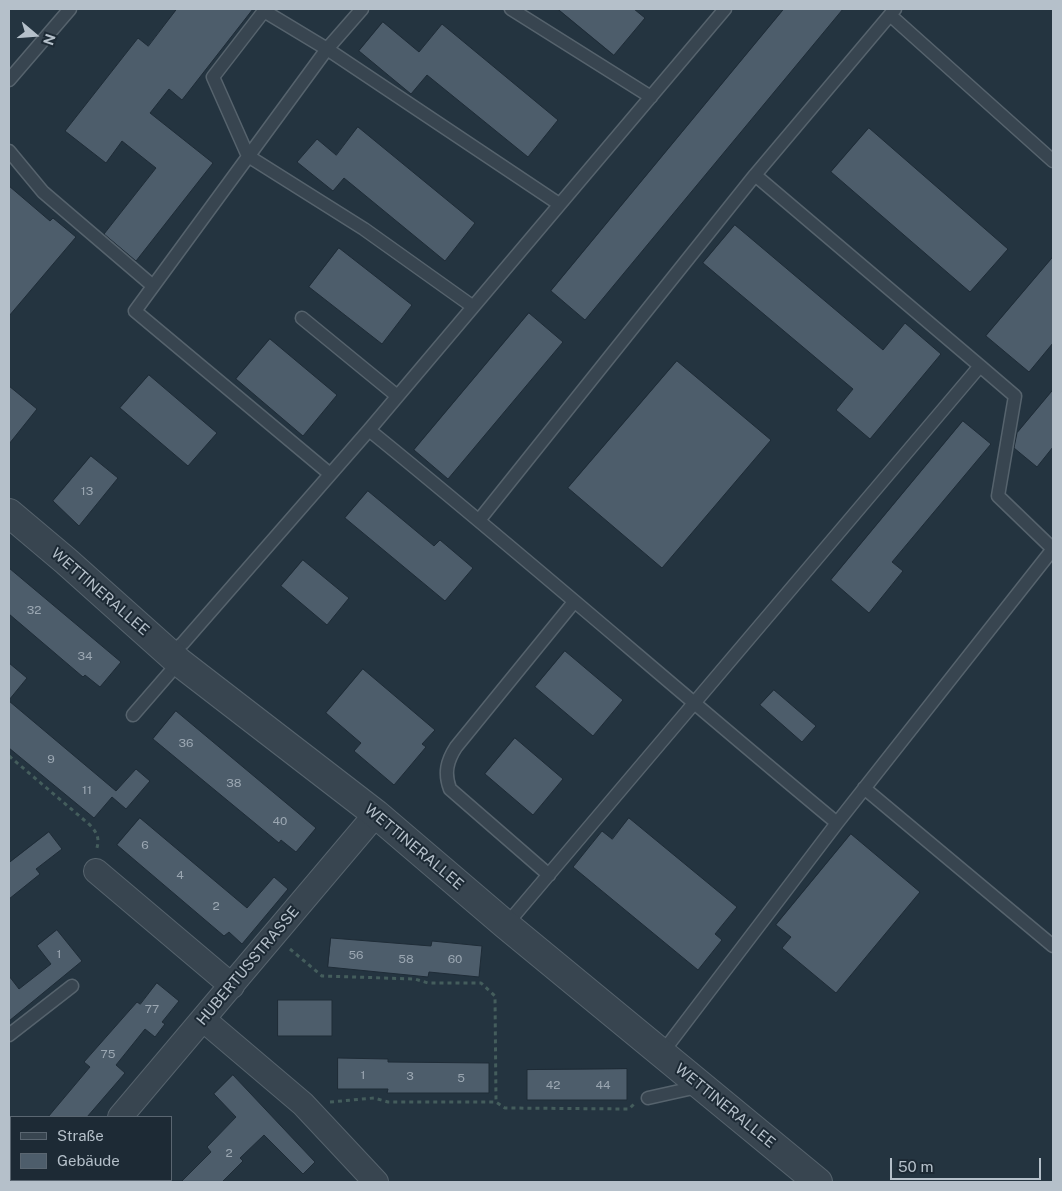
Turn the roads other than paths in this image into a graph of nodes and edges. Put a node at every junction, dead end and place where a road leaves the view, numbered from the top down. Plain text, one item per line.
1 (70, 9) edge
2 (362, 9) edge
3 (511, 9) edge
4 (725, 9) edge
5 (892, 12) edge
6 (327, 49) junction
7 (9, 80) edge
8 (651, 97) junction
9 (9, 151) edge
10 (248, 156) junction
11 (1053, 161) edge
12 (755, 175) junction
13 (559, 204) junction
14 (153, 286) junction
15 (472, 306) junction
16 (302, 318) dead end
17 (980, 366) junction
18 (396, 395) junction
19 (370, 430) junction
20 (330, 474) junction
21 (9, 513) edge
22 (480, 519) junction
23 (1053, 549) edge
24 (574, 602) junction
25 (175, 658) junction
26 (693, 704) junction
27 (133, 715) dead end
28 (864, 788) junction
29 (376, 814) junction
30 (837, 823) junction
31 (96, 871) road end
32 (549, 875) junction
33 (506, 925) junction
34 (1053, 946) edge
35 (72, 986) dead end
36 (232, 986) junction
37 (204, 1020) junction
38 (9, 1035) edge
39 (662, 1053) junction
40 (702, 1086) junction
41 (648, 1098) road end
42 (121, 1116) edge
43 (376, 1182) edge
44 (818, 1182) edge

1 - 7 lane
2 - 6 lane
3 - 8 lane
4 - 8 lane
5 - 11 lane
5 - 12 lane
6 - 10 lane
6 - 10 lane
6 - 13 lane
8 - 13 lane
9 - 14 lane
10 - 14 lane
10 - 15 lane
12 - 17 lane
12 - 22 lane
13 - 15 lane
14 - 20 lane
15 - 18 lane
16 - 18 lane
17 - 23 lane
17 - 26 lane
18 - 19 lane
19 - 20 lane
19 - 22 lane
20 - 25 lane
21 - 25 street, WETTINERALLEE
22 - 24 lane
23 - 28 lane
24 - 26 lane
24 - 32 lane
25 - 27 lane
25 - 29 street, WETTINERALLEE
26 - 30 lane
26 - 32 lane
28 - 30 lane
28 - 34 lane
29 - 33 street, WETTINERALLEE
29 - 36 street, HUBERTUSSTRASSE
30 - 39 lane
31 - 36 street
32 - 33 lane
33 - 39 street, WETTINERALLEE
35 - 38 lane
36 - 37 street, HUBERTUSSTRASSE
37 - 42 street, HUBERTUSSTRASSE
37 - 43 street
39 - 40 street, WETTINERALLEE
40 - 41 lane
40 - 44 street, WETTINERALLEE

